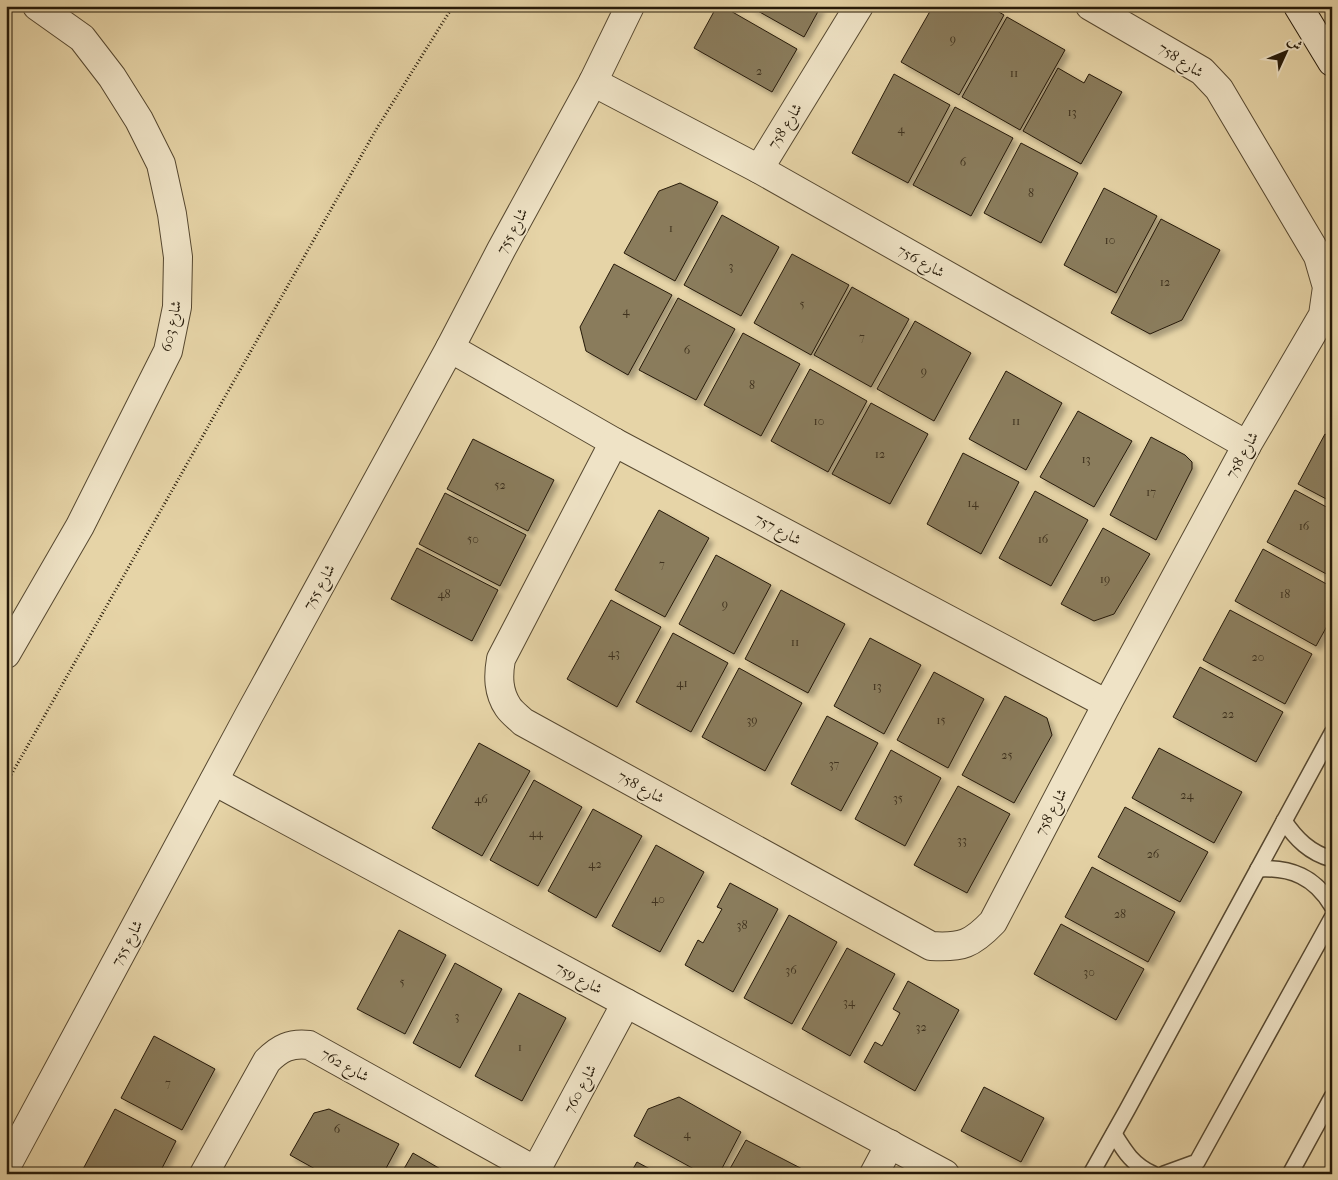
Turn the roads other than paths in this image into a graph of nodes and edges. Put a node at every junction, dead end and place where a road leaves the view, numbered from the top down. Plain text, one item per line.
1 (37, 6) edge
2 (630, 6) edge
3 (859, 6) edge
4 (1090, 6) edge
5 (1298, 6) edge
6 (1332, 62) edge
7 (593, 82) junction
8 (759, 169) junction
9 (450, 348) junction
10 (614, 442) junction
11 (1248, 445) junction
12 (6, 654) edge
13 (1107, 704) junction
14 (1332, 733) edge
15 (214, 781) junction
16 (1284, 821) junction
17 (1332, 859) edge
18 (1258, 869) junction
19 (1332, 906) edge
20 (1332, 918) edge
21 (626, 1004) junction
22 (1332, 1097) edge
23 (1114, 1134) junction
24 (890, 1144) junction
25 (6, 1167) edge
26 (535, 1172) edge
27 (1296, 1172) edge
28 (204, 1174) edge
29 (874, 1174) edge
30 (945, 1174) edge
31 (1091, 1174) edge
32 (1153, 1174) edge
33 (1164, 1174) edge

1 - 12 street, شارع 603
2 - 7 street, شارع 755
3 - 8 street, شارع 758
4 - 11 street, شارع 758
5 - 6 street
7 - 8 street, شارع 756
7 - 9 street, شارع 755
8 - 11 street, شارع 756
9 - 10 street, شارع 757
9 - 15 street, شارع 755
10 - 13 street, شارع 757
10 - 13 street, شارع 758
11 - 13 street, شارع 758
14 - 16 lane
15 - 21 street, شارع 759
15 - 25 street, شارع 755
16 - 17 lane
16 - 18 lane
18 - 19 lane
18 - 23 lane
20 - 33 lane
21 - 24 street, شارع 759
21 - 26 street, شارع 760
22 - 27 lane
23 - 31 lane
23 - 32 lane
24 - 29 street
24 - 30 street, شارع 759
26 - 28 street, شارع 762

